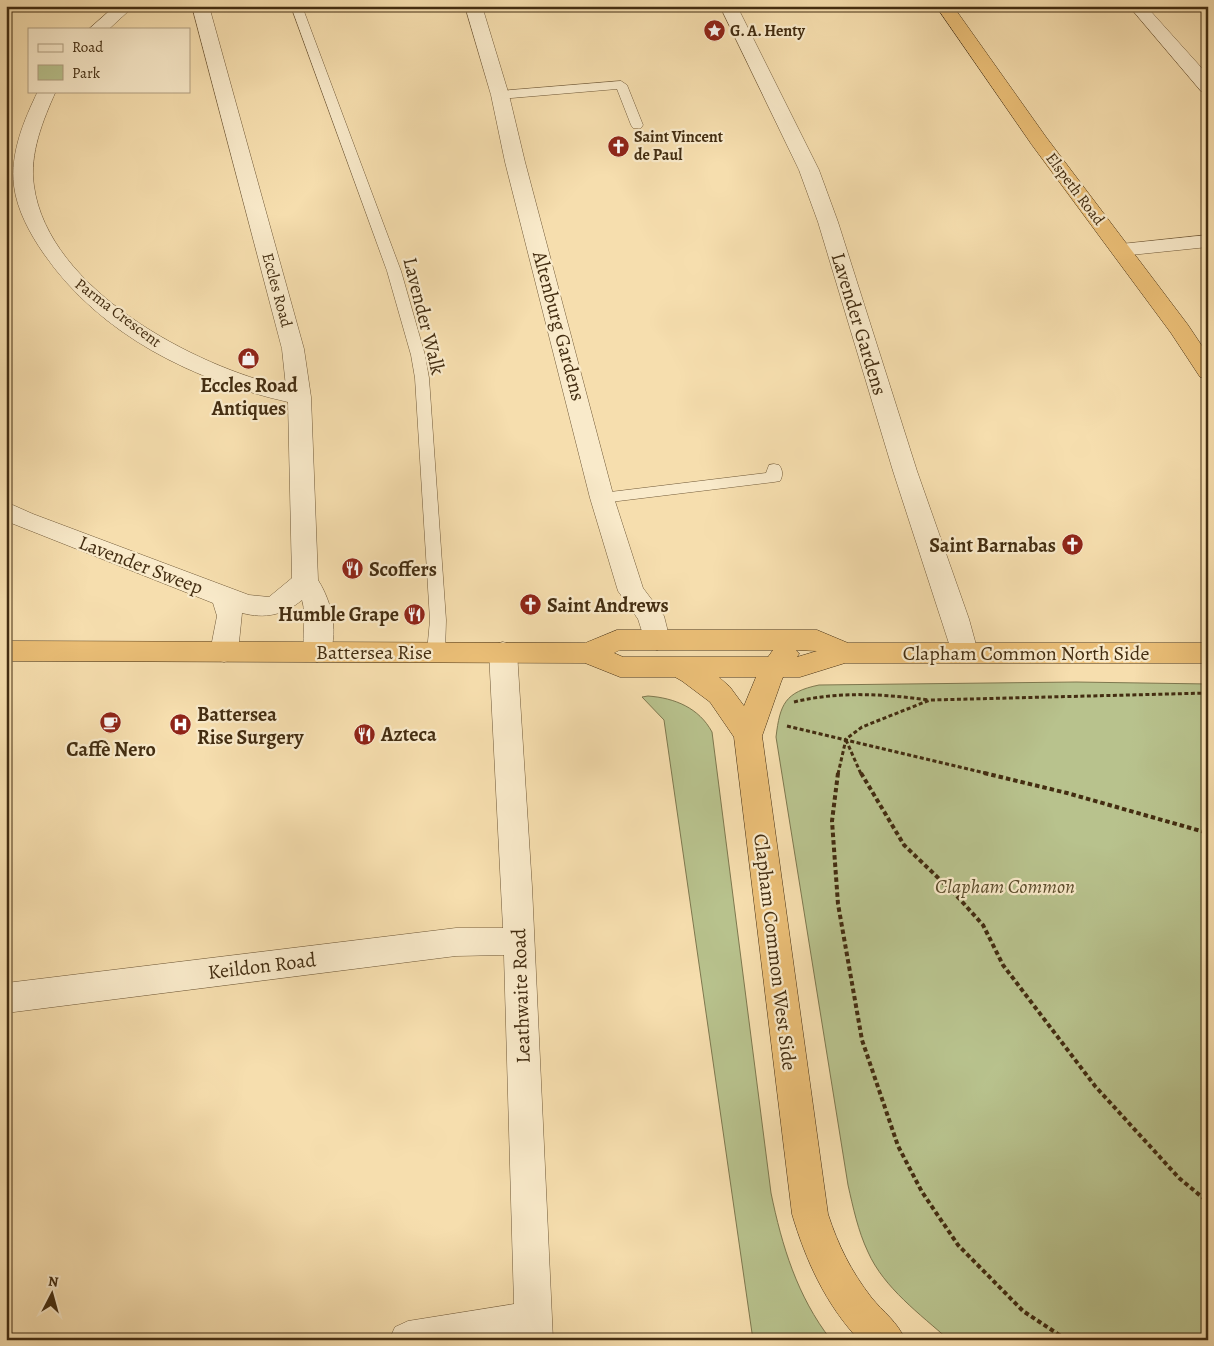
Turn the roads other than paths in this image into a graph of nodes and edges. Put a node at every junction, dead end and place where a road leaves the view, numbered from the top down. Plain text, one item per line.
1 (126, 6) edge
2 (200, 6) edge
3 (296, 6) edge
4 (473, 6) edge
5 (728, 6) edge
6 (944, 6) edge
7 (1137, 6) edge
8 (99, 28) edge
9 (1208, 87) edge
10 (47, 92) edge
11 (500, 95) junction
12 (636, 125) dead end
13 (1208, 241) edge
14 (1121, 250) junction
15 (1208, 372) edge
16 (299, 396) junction
17 (774, 469) dead end
18 (602, 498) junction
19 (6, 510) edge
20 (305, 581) junction
21 (224, 597) junction
22 (657, 640) junction
23 (740, 640) joint
24 (805, 640) junction
25 (6, 651) edge
26 (224, 652) junction
27 (318, 652) junction
28 (436, 652) junction
29 (504, 652) junction
30 (964, 652) junction
31 (588, 653) junction
32 (845, 653) junction
33 (1208, 653) edge
34 (678, 666) junction
35 (775, 667) junction
36 (748, 736) junction
37 (519, 944) junction
38 (6, 998) edge
39 (534, 1330) edge
40 (408, 1340) edge
41 (886, 1340) edge

1 - 8 street
2 - 16 street, Eccles Road
3 - 28 lane, Lavender Walk
4 - 11 street, Altenburg Gardens
5 - 30 street, Lavender Gardens
6 - 14 highway, Elspeth Road
7 - 9 street
10 - 16 street, Parma Crescent
11 - 12 lane
11 - 18 street, Altenburg Gardens
13 - 14 street
14 - 15 highway, Elspeth Road
16 - 20 street, Eccles Road
17 - 18 lane
18 - 22 street, Altenburg Gardens
19 - 21 street, Lavender Sweep
20 - 21 street
20 - 27 street, Eccles Road
21 - 26 street, Lavender Sweep
22 - 23 highway, Battersea Rise
22 - 31 highway, Battersea Rise
23 - 24 highway, Clapham Common North Side
24 - 32 highway, Clapham Common North Side
24 - 35 highway
25 - 26 highway, Battersea Rise
26 - 27 highway, Battersea Rise
27 - 28 highway, Battersea Rise
28 - 29 highway, Battersea Rise
29 - 31 highway, Battersea Rise
29 - 37 street, Leathwaite Road
30 - 32 highway, Clapham Common North Side
30 - 33 highway, Clapham Common North Side
31 - 34 highway, Clapham Common West Side
32 - 35 highway, Clapham Common North Side
34 - 35 highway, Clapham Common North Side
34 - 36 highway, Clapham Common West Side
35 - 36 highway
36 - 41 highway, Clapham Common West Side
37 - 38 street, Keildon Road
37 - 39 street, Leathwaite Road
39 - 40 street

